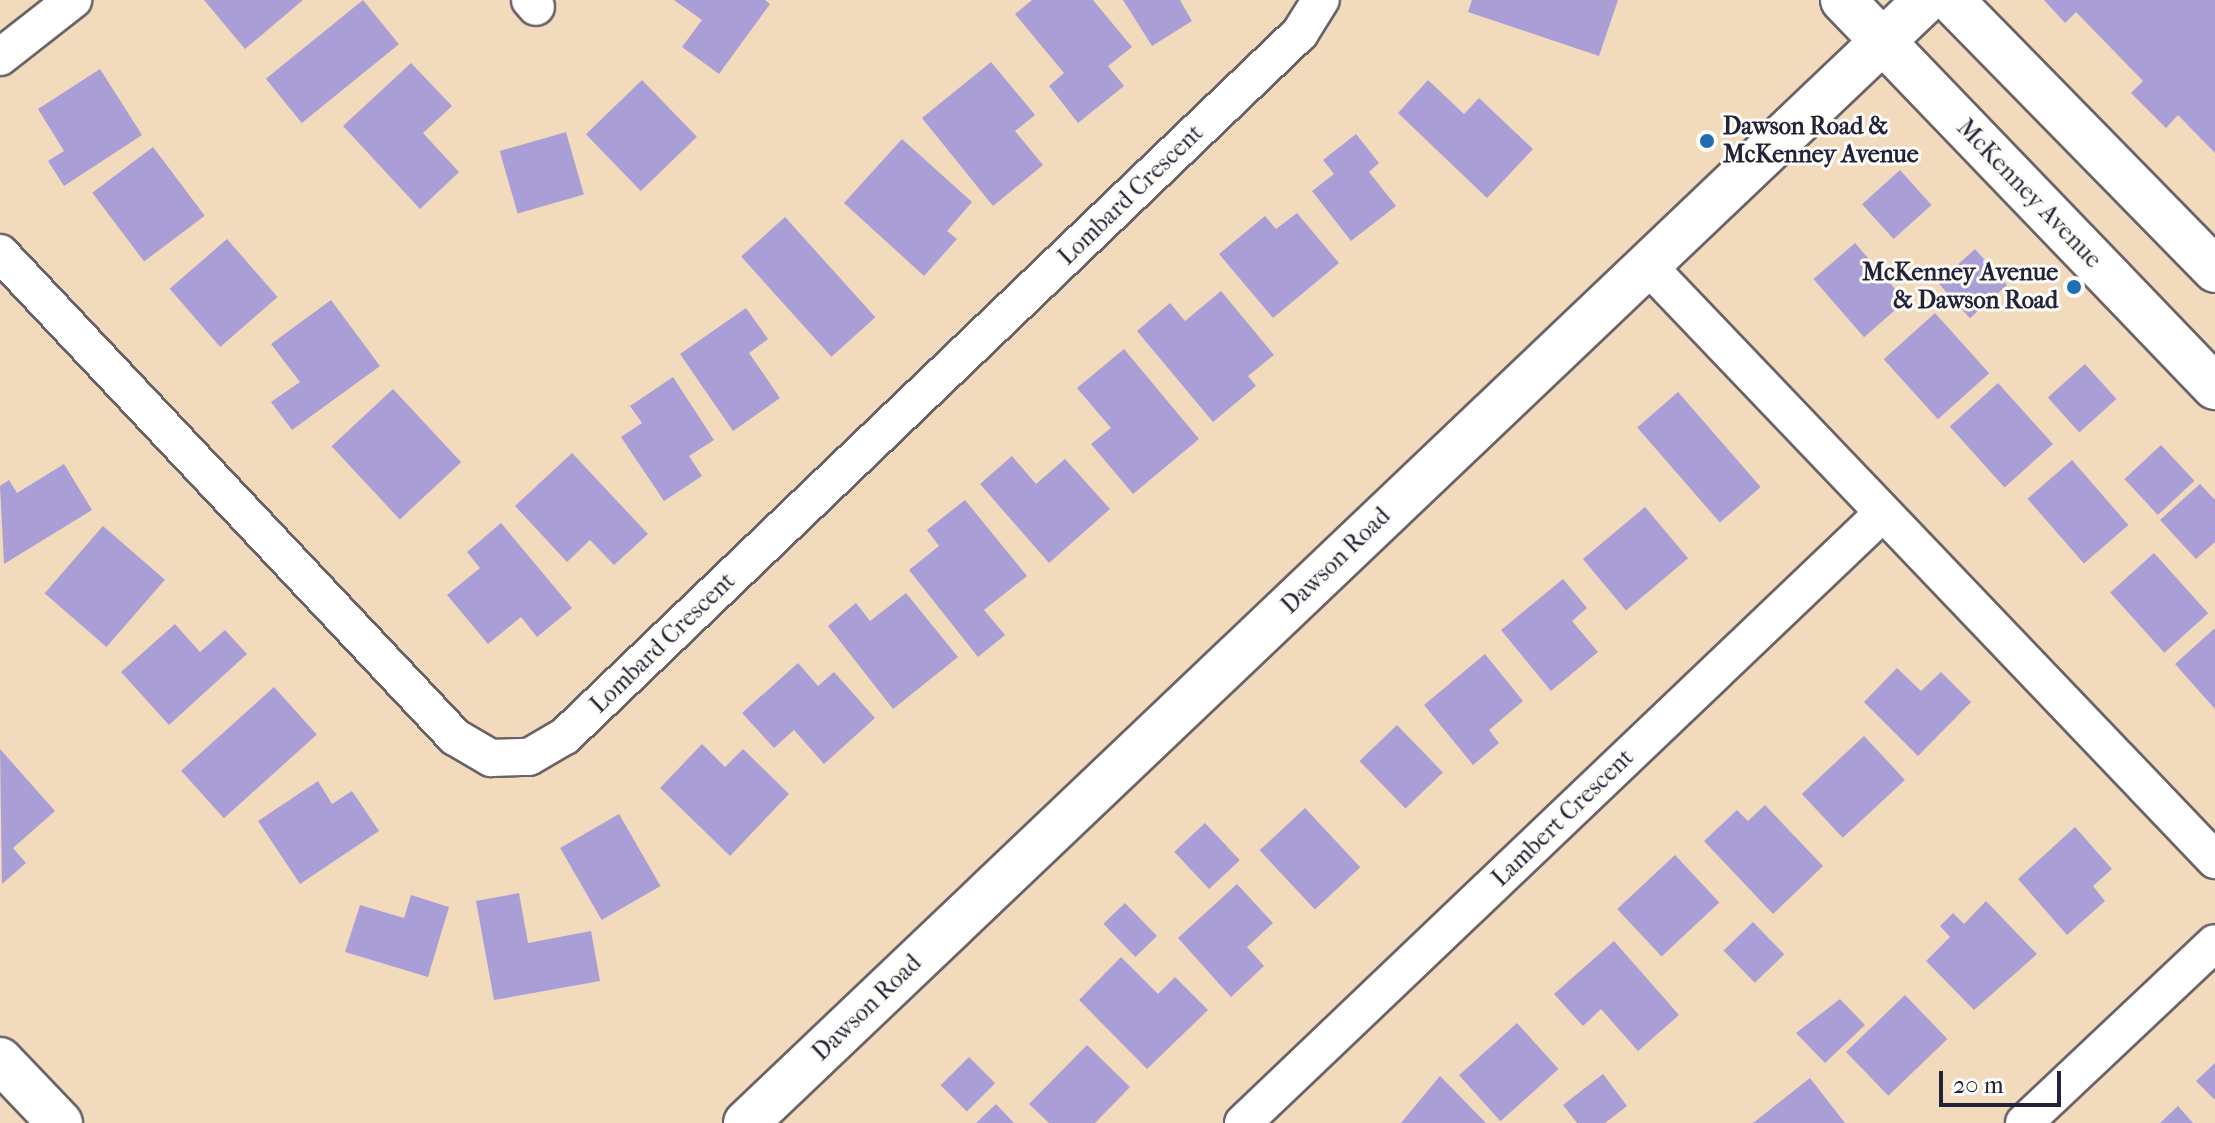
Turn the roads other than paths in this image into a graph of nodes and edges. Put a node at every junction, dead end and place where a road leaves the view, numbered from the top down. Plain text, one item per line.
1 (73, 0) edge
2 (1321, 0) edge
3 (1843, 0) edge
4 (1926, 0) edge
5 (1951, 0) edge
6 (1882, 41) junction
7 (0, 57) edge
8 (0, 253) edge
9 (1647, 265) junction
10 (2215, 270) edge
11 (2215, 387) edge
12 (1883, 513) junction
13 (2215, 860) edge
14 (2215, 943) edge
15 (0, 1060) edge
16 (60, 1123) edge
17 (746, 1123) edge
18 (1243, 1123) edge
19 (2024, 1123) edge

1 - 7 street
2 - 8 street, Lombard Crescent
3 - 6 main road, McKenney Avenue
4 - 6 main road, Dawson Road
5 - 10 main road
6 - 9 main road, Dawson Road
6 - 11 main road, McKenney Avenue
9 - 12 street
9 - 17 main road, Dawson Road
12 - 13 street
12 - 18 street, Lambert Crescent
14 - 19 street
15 - 16 main road

